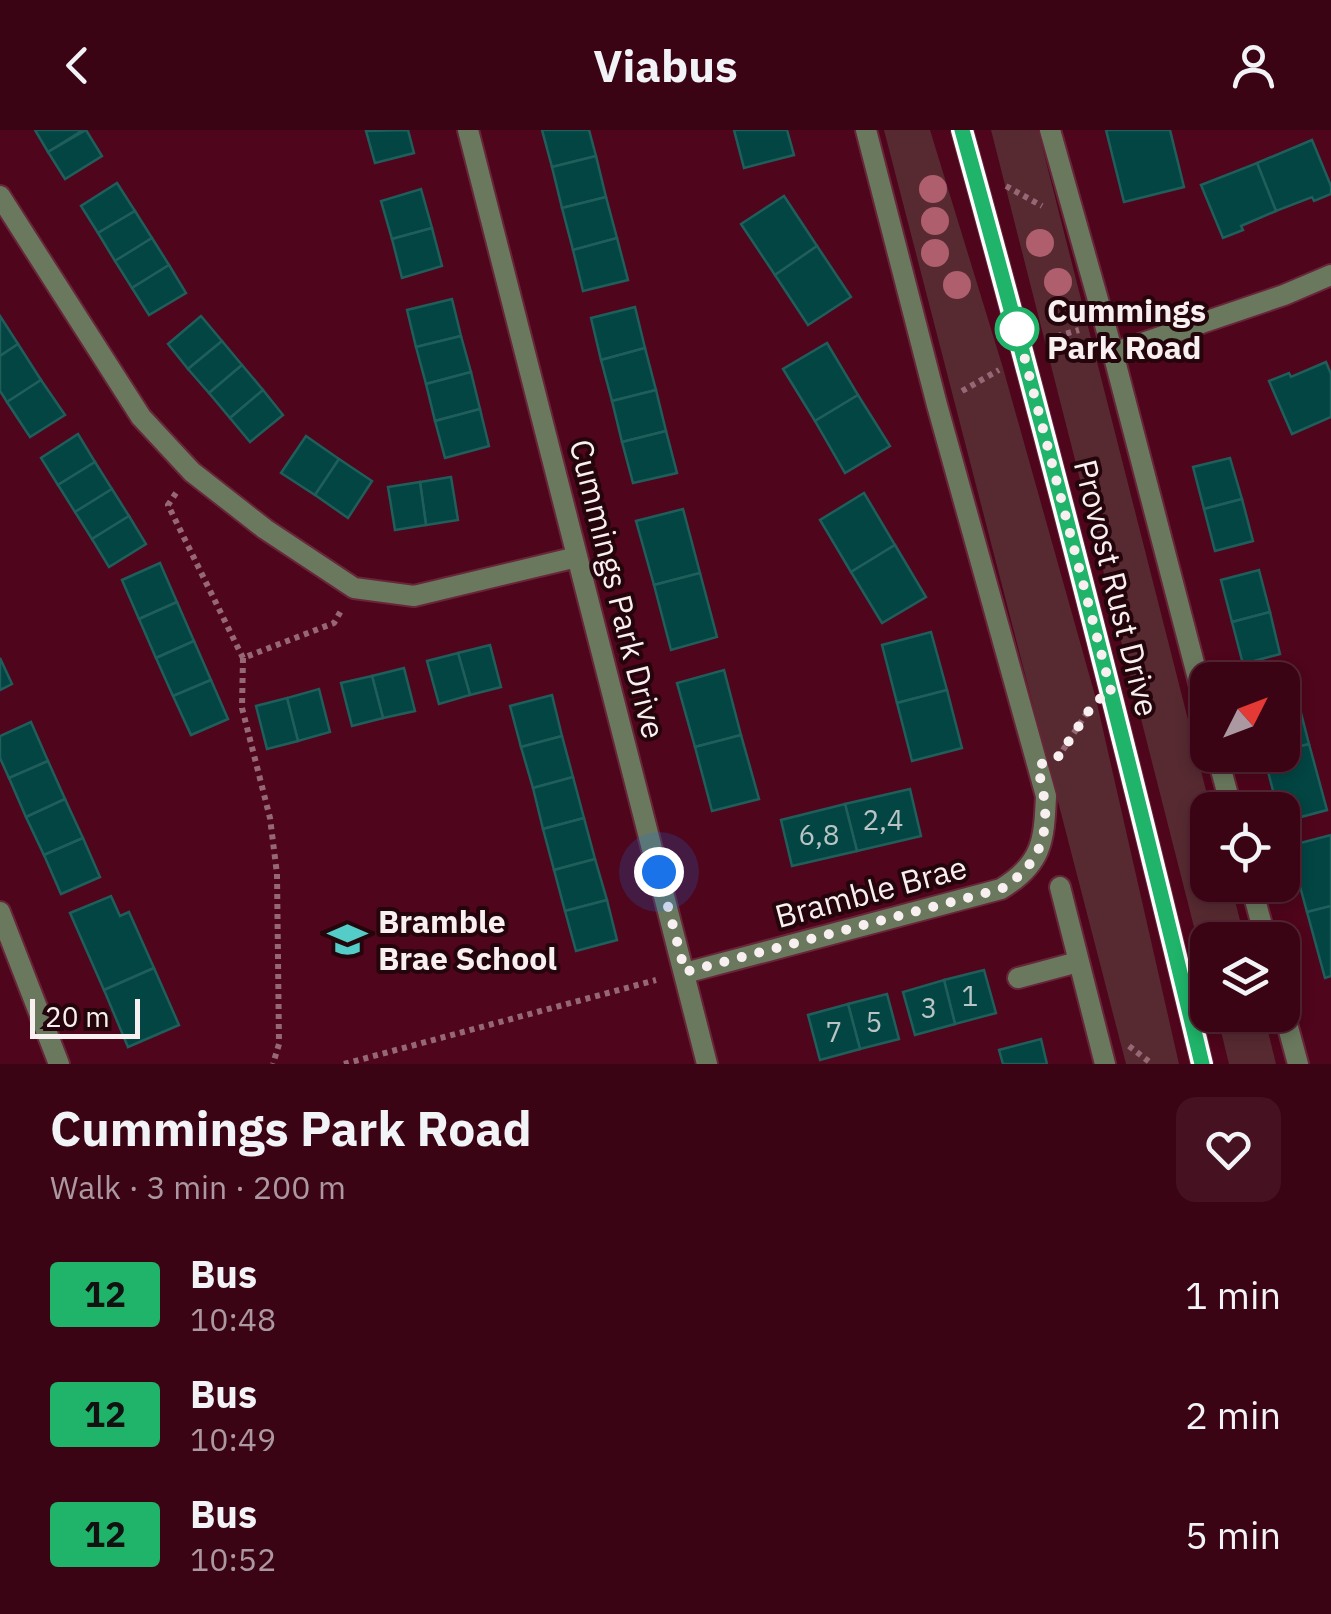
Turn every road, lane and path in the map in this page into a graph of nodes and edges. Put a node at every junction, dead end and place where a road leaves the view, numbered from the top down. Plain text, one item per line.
1 (468, 130) edge
2 (866, 130) edge
3 (962, 130) edge
4 (1050, 130) edge
5 (1002, 169) dead end
6 (0, 196) edge
7 (1075, 222) junction
8 (1331, 275) edge
9 (1113, 352) junction
10 (192, 472) junction
11 (578, 557) junction
12 (354, 588) junction
13 (244, 658) junction
14 (1194, 662) edge
15 (1112, 695) junction
16 (1037, 766) junction
17 (1060, 888) dead end
18 (0, 912) edge
19 (1078, 962) junction
20 (685, 972) junction
21 (1018, 978) dead end
22 (1289, 1032) edge
23 (59, 1064) edge
24 (273, 1064) edge
25 (344, 1064) edge
26 (707, 1064) edge
27 (1105, 1064) edge
28 (1202, 1064) edge
29 (1298, 1064) edge

1 - 11 street, Cummings Park Drive
2 - 16 street
3 - 15 street, Provost Rust Drive
4 - 7 street, Provost Rust Drive
5 - 7 path
6 - 10 street
7 - 9 street, Provost Rust Drive
8 - 9 street
9 - 14 street, Provost Rust Drive
10 - 12 street
10 - 13 path
11 - 12 street
11 - 20 street, Cummings Park Drive
12 - 13 path
13 - 24 path
15 - 16 path
15 - 28 street, Provost Rust Drive
16 - 20 street, Bramble Brae
17 - 19 street
18 - 23 street
19 - 21 street
19 - 27 street
20 - 25 path
20 - 26 street, Cummings Park Drive
22 - 29 street

